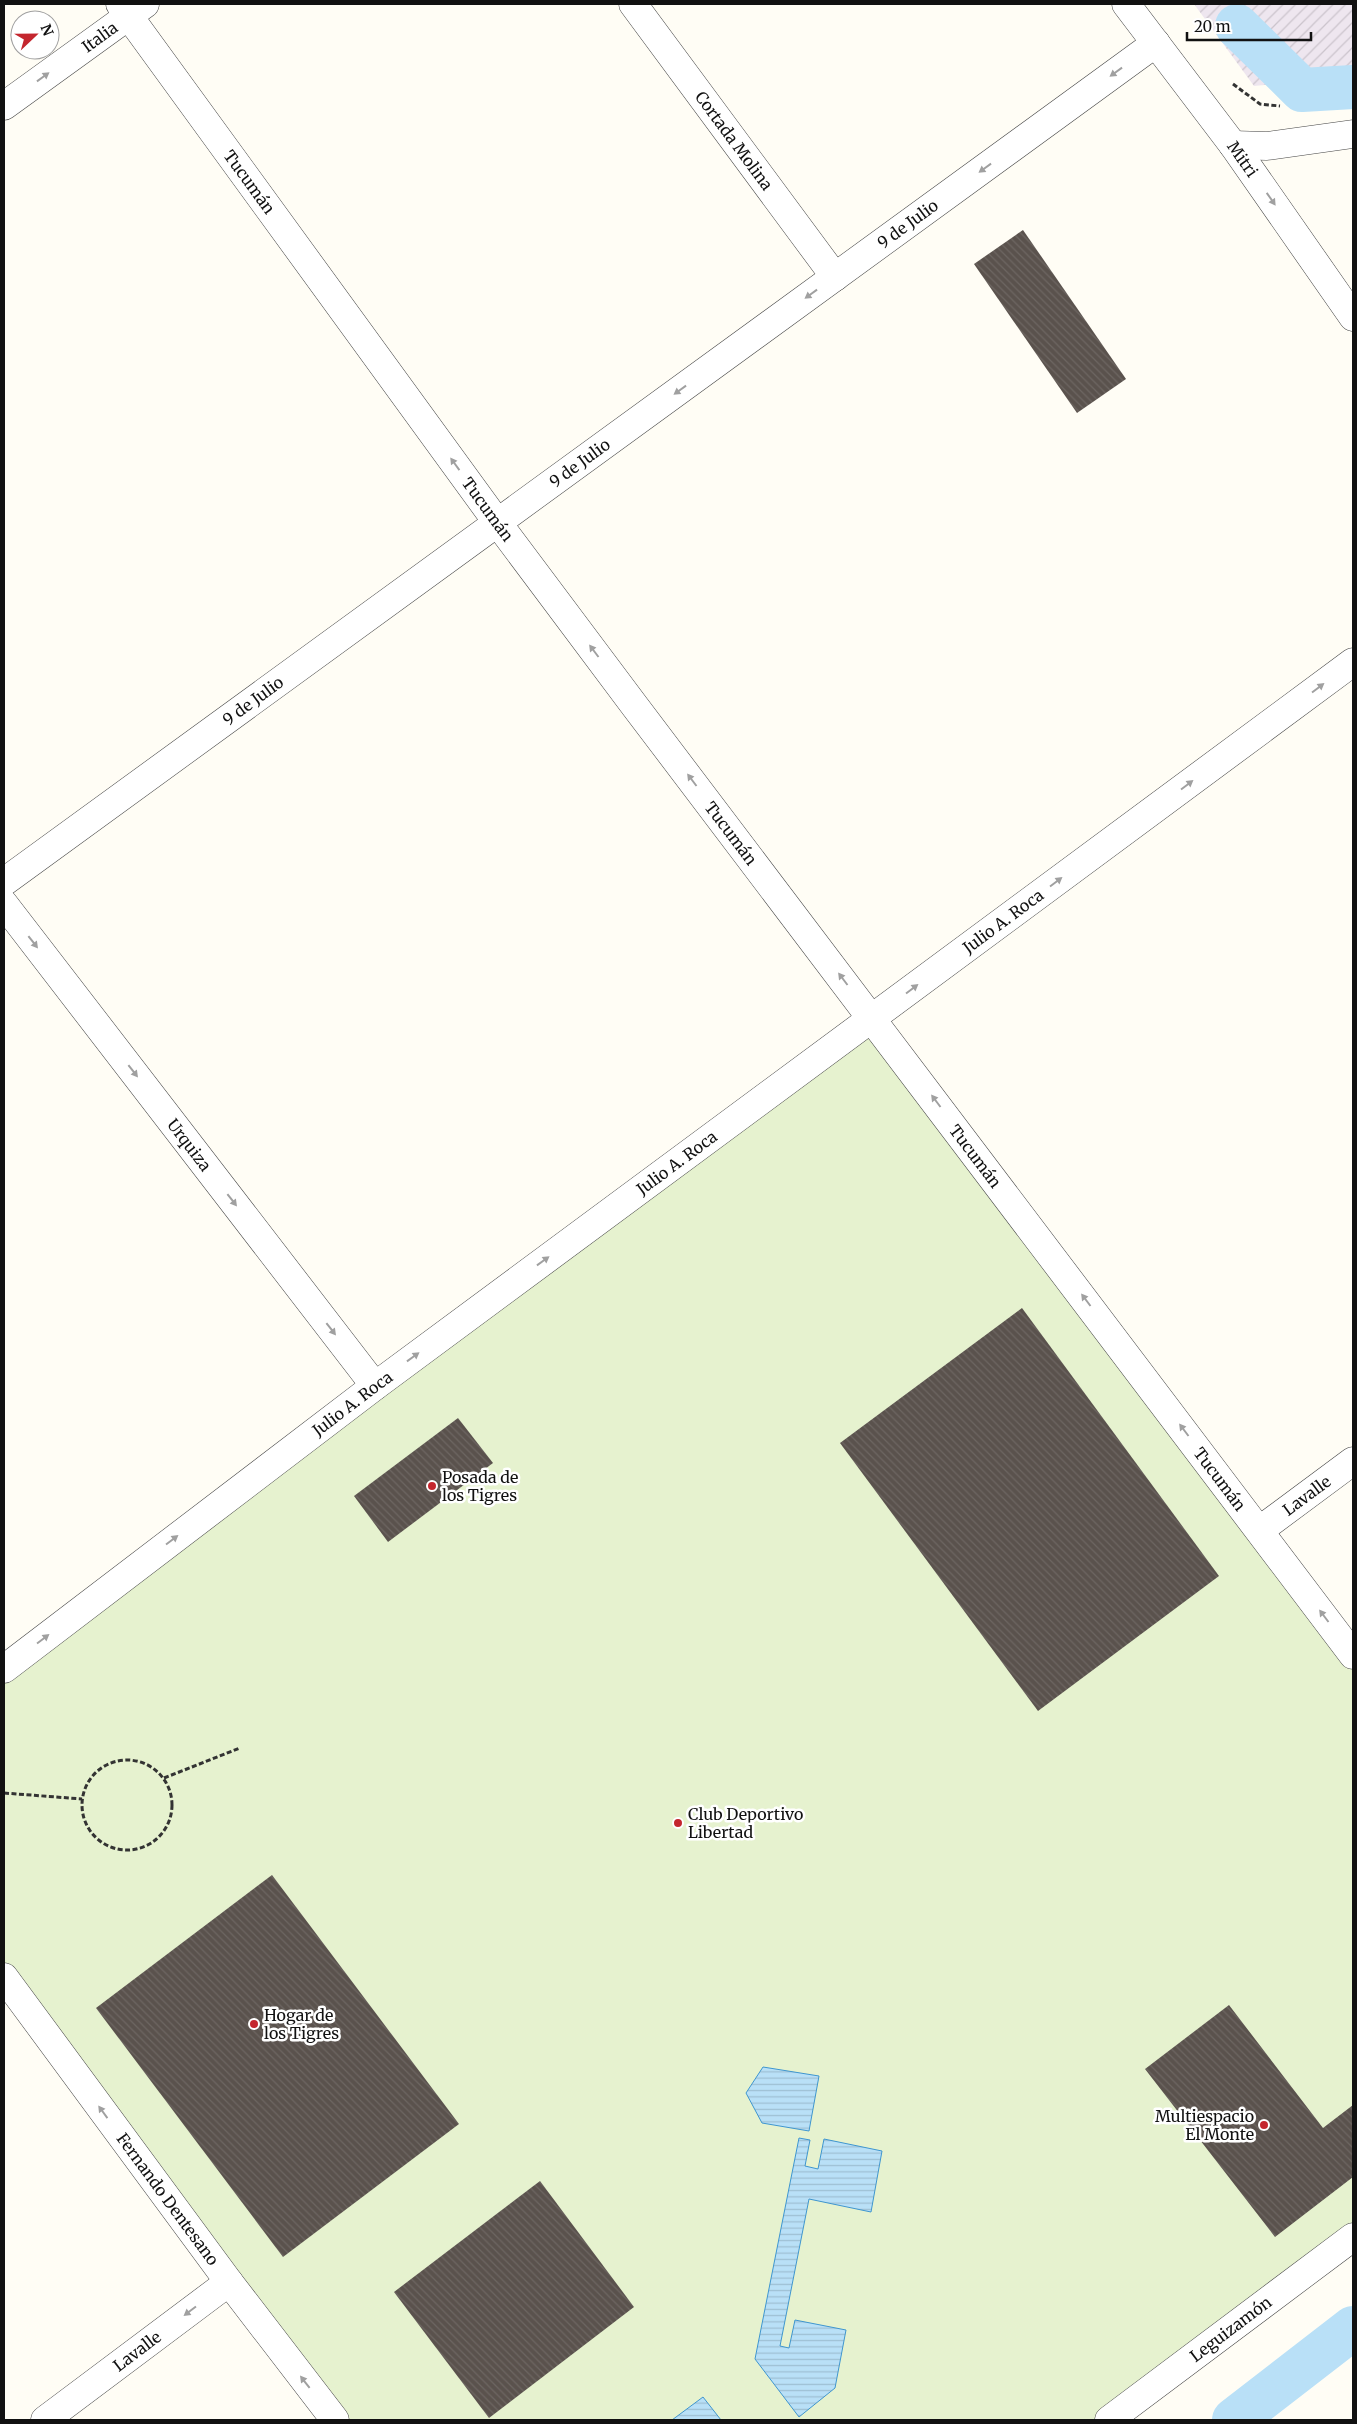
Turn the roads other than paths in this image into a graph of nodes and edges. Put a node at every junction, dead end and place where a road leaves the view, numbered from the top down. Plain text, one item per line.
1 (633, 4) edge
2 (1126, 4) edge
3 (131, 8) edge
4 (1156, 43) junction
5 (4, 106) edge
6 (1353, 134) edge
7 (1233, 145) junction
8 (835, 278) junction
9 (1353, 317) edge
10 (498, 522) junction
11 (1353, 662) edge
12 (4, 882) edge
13 (4, 904) edge
14 (873, 1018) junction
15 (375, 1386) junction
16 (1353, 1461) edge
17 (1260, 1530) junction
18 (1353, 1655) edge
19 (4, 1668) edge
20 (4, 1978) edge
21 (1353, 2237) edge
22 (229, 2282) junction
23 (45, 2420) edge
24 (335, 2420) edge
25 (1109, 2420) edge

1 - 8 street, Cortada Molina
2 - 4 street, Mitri
5 -> 3 street, Italia
10 -> 3 street, Tucumán
4 - 7 street, Mitri
4 -> 8 street, 9 de Julio
6 - 7 street
7 -> 9 street, Mitri
8 -> 10 street, 9 de Julio
10 - 12 street, 9 de Julio
14 -> 10 street, Tucumán
14 -> 11 street, Julio A. Roca
13 -> 15 street, Urquiza
15 -> 14 street, Julio A. Roca
17 -> 14 street, Tucumán
19 -> 15 street, Julio A. Roca
16 - 17 street, Lavalle
18 -> 17 street, Tucumán
22 -> 20 street, Fernando Dentesano
21 - 25 street, Leguizamón
22 -> 23 street, Lavalle
24 -> 22 street, Fernando Dentesano

